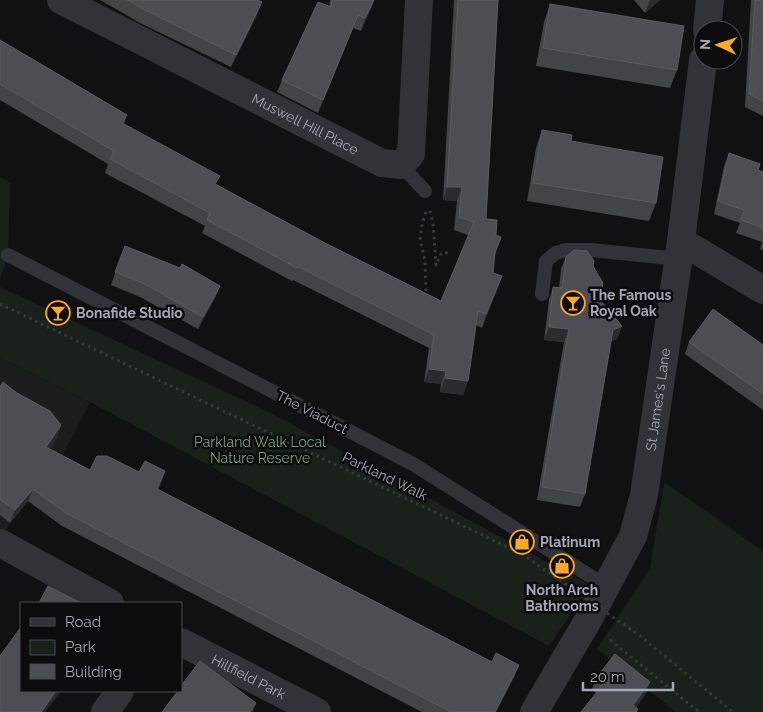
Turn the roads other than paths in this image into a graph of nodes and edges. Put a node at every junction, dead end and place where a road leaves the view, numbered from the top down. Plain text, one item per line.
1 (61, 0) edge
2 (419, 0) edge
3 (710, 0) edge
4 (708, 20) edge
5 (702, 70) edge
6 (401, 165) junction
7 (426, 191) road end
8 (680, 250) junction
9 (8, 255) dead end
10 (763, 290) edge
11 (542, 294) dead end
12 (0, 543) edge
13 (606, 586) junction
14 (108, 602) edge
15 (182, 643) edge
16 (119, 692) edge
17 (105, 712) edge
18 (317, 712) edge
19 (534, 712) edge

1 - 6 street, Muswell Hill Place
2 - 6 street
3 - 4 street
5 - 8 street, St James's Lane
6 - 7 lane
8 - 10 street
8 - 11 lane
8 - 13 street, St James's Lane
9 - 13 lane, The Viaduct
12 - 14 street
13 - 19 street, St James's Lane
15 - 18 street, Hillfield Park
16 - 17 street

